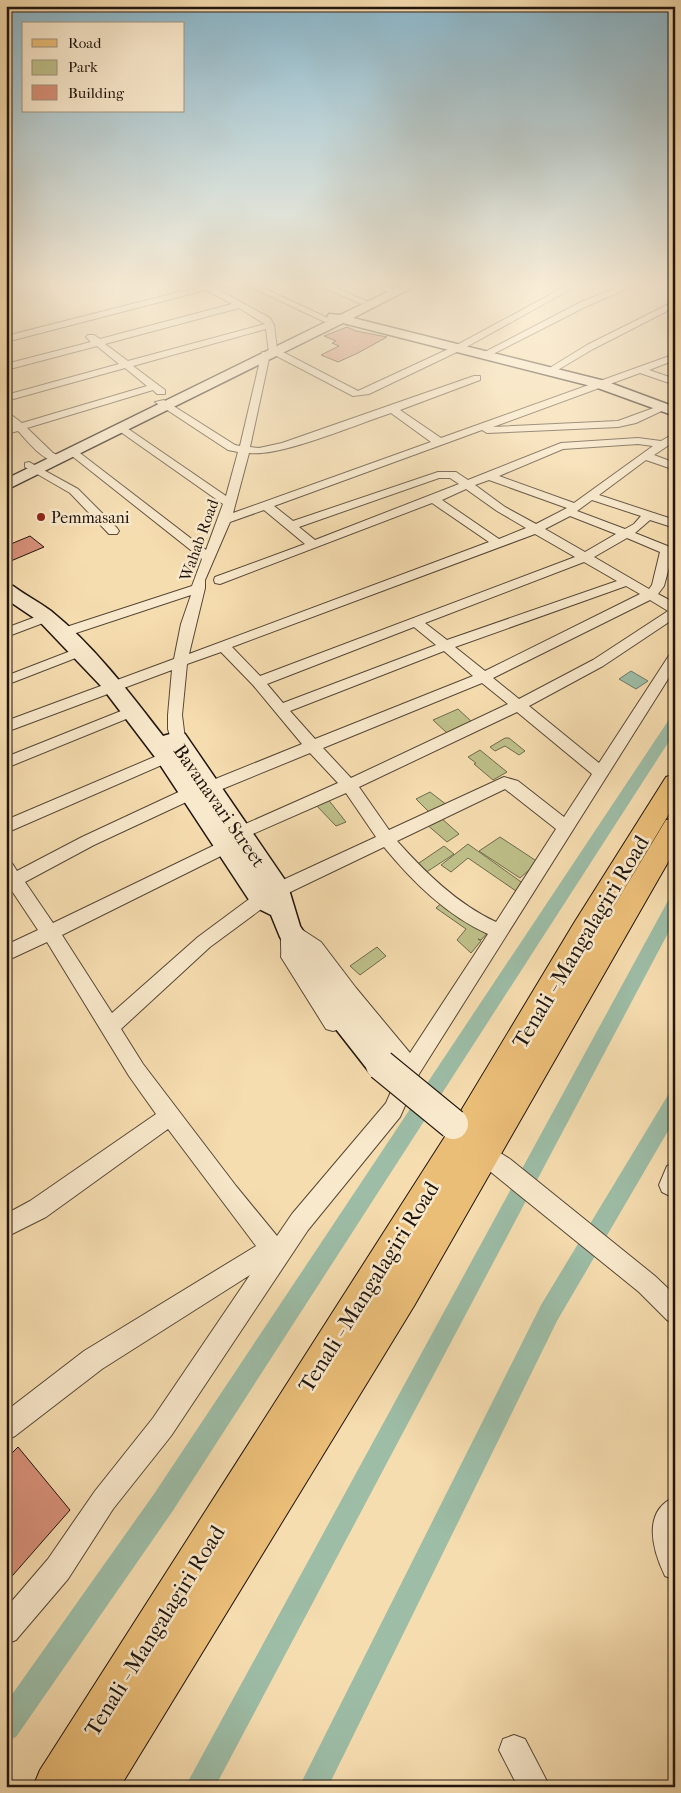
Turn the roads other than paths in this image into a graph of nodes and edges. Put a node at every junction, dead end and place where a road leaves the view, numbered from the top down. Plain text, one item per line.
1 (113, 369) edge
2 (131, 369) edge
3 (238, 369) edge
4 (265, 369) edge
5 (301, 369) edge
6 (414, 369) edge
7 (535, 369) edge
8 (554, 369) edge
9 (638, 369) joint
10 (548, 372) junction
11 (477, 378) dead end
12 (675, 382) edge
13 (600, 384) junction
14 (154, 387) junction
15 (6, 398) edge
16 (167, 403) junction
17 (392, 409) junction
18 (669, 410) edge
19 (6, 414) edge
20 (19, 427) junction
21 (120, 428) junction
22 (471, 430) junction
23 (6, 431) edge
24 (674, 436) edge
25 (439, 442) junction
26 (663, 444) junction
27 (244, 451) junction
28 (72, 452) junction
29 (646, 456) junction
30 (53, 457) junction
31 (32, 467) junction
32 (675, 467) edge
33 (490, 476) junction
34 (6, 477) edge
35 (6, 484) edge
36 (468, 485) junction
37 (591, 496) junction
38 (433, 499) junction
39 (229, 503) junction
40 (265, 505) junction
41 (572, 510) junction
42 (649, 514) junction
43 (225, 520) junction
44 (675, 524) edge
45 (291, 526) junction
46 (536, 529) junction
47 (113, 531) dead end
48 (625, 534) junction
49 (314, 544) junction
50 (498, 544) junction
51 (671, 552) edge
52 (585, 557) junction
53 (209, 558) junction
54 (220, 580) dead end
55 (628, 581) junction
56 (199, 588) junction
57 (6, 590) edge
58 (651, 594) junction
59 (675, 610) edge
60 (46, 617) junction
61 (415, 620) junction
62 (6, 633) edge
63 (62, 633) junction
64 (223, 646) junction
65 (445, 646) junction
66 (81, 651) junction
67 (675, 656) edge
68 (182, 662) junction
69 (483, 677) junction
70 (6, 680) edge
71 (258, 682) junction
72 (111, 686) junction
73 (519, 706) junction
74 (281, 710) junction
75 (131, 712) junction
76 (6, 726) edge
77 (311, 745) junction
78 (167, 747) junction
79 (6, 763) edge
80 (600, 771) junction
81 (675, 783) edge
82 (350, 786) junction
83 (200, 791) junction
84 (6, 826) edge
85 (565, 827) junction
86 (675, 827) edge
87 (234, 840) junction
88 (387, 840) junction
89 (10, 874) edge
90 (278, 907) junction
91 (498, 932) junction
92 (49, 933) junction
93 (6, 954) edge
94 (109, 1028) junction
95 (411, 1069) junction
96 (398, 1097) junction
97 (171, 1115) junction
98 (476, 1144) junction
99 (6, 1226) edge
100 (275, 1251) junction
101 (675, 1312) edge
102 (6, 1427) edge
103 (675, 1510) edge
104 (675, 1566) edge
105 (6, 1630) edge
106 (514, 1750) dead end
107 (73, 1783) edge
108 (535, 1787) edge

1 - 15 street
2 - 14 street
3 - 16 main road
4 - 27 street, Wahab Road
5 - 6 street
7 - 10 main road
8 - 10 street
9 - 12 street
9 - 13 street
10 - 13 main road
11 - 17 street
13 - 18 main road
13 - 22 street
14 - 16 street
14 - 20 street
16 - 21 main road
16 - 27 street
16 - 30 main road
17 - 25 street
17 - 27 street
18 - 22 street
19 - 20 street
20 - 23 street
20 - 30 street
21 - 28 main road
21 - 39 street
22 - 25 street
24 - 26 street
25 - 40 street
26 - 29 street
26 - 33 street
27 - 39 street, Wahab Road
28 - 30 main road
28 - 53 street
29 - 32 street
29 - 37 street
30 - 31 main road
31 - 34 main road
31 - 35 main road
31 - 47 street
33 - 36 street
33 - 41 street
36 - 38 street
36 - 45 street
36 - 46 street
37 - 41 street
37 - 42 street
38 - 49 street
38 - 50 street
39 - 43 street, Wahab Road
40 - 43 street
40 - 45 street
41 - 46 street
41 - 48 street
42 - 44 street
42 - 48 street
43 - 53 street, Wahab Road
45 - 49 street
46 - 50 street
46 - 52 street
48 - 51 street
48 - 52 street
49 - 54 street
50 - 64 street
51 - 58 street
52 - 55 street
52 - 61 street
53 - 56 street, Wahab Road
55 - 58 street
55 - 65 street
56 - 63 street
56 - 68 street, Wahab Road
57 - 60 main road, Bavanavari Street
58 - 59 street
58 - 69 street
59 - 73 street
60 - 62 street
60 - 63 main road, Bavanavari Street
61 - 65 street
61 - 71 street
63 - 66 main road, Bavanavari Street
64 - 68 street
64 - 71 street
65 - 69 street
65 - 74 street
66 - 70 street
66 - 72 main road, Bavanavari Street
67 - 80 street
68 - 72 street
68 - 78 street, Wahab Road
69 - 73 street
69 - 77 street
71 - 74 street
72 - 75 main road, Bavanavari Street
72 - 76 street
73 - 80 street
73 - 82 street
74 - 77 street
75 - 78 main road, Bavanavari Street
75 - 79 street
77 - 82 street
77 - 83 street
78 - 83 main road, Bavanavari Street
78 - 84 street
80 - 85 street
81 - 98 main road, Tenali - Mangalagiri Road
82 - 87 street
82 - 88 street
83 - 87 main road, Bavanavari Street
83 - 89 street
85 - 88 street
85 - 91 street
86 - 98 main road
87 - 90 main road, Bavanavari Street
87 - 92 street
88 - 90 street
88 - 91 street
89 - 92 street
90 - 94 street
90 - 95 street
90 - 96 street
90 - 98 main road, Bavanavari Street, bridge
91 - 95 street
92 - 93 street
92 - 94 street
94 - 97 street
95 - 96 street
96 - 100 street
97 - 99 street
97 - 100 street
98 - 101 street
98 - 107 main road
100 - 102 street
100 - 105 street
103 - 104 street
106 - 108 street

